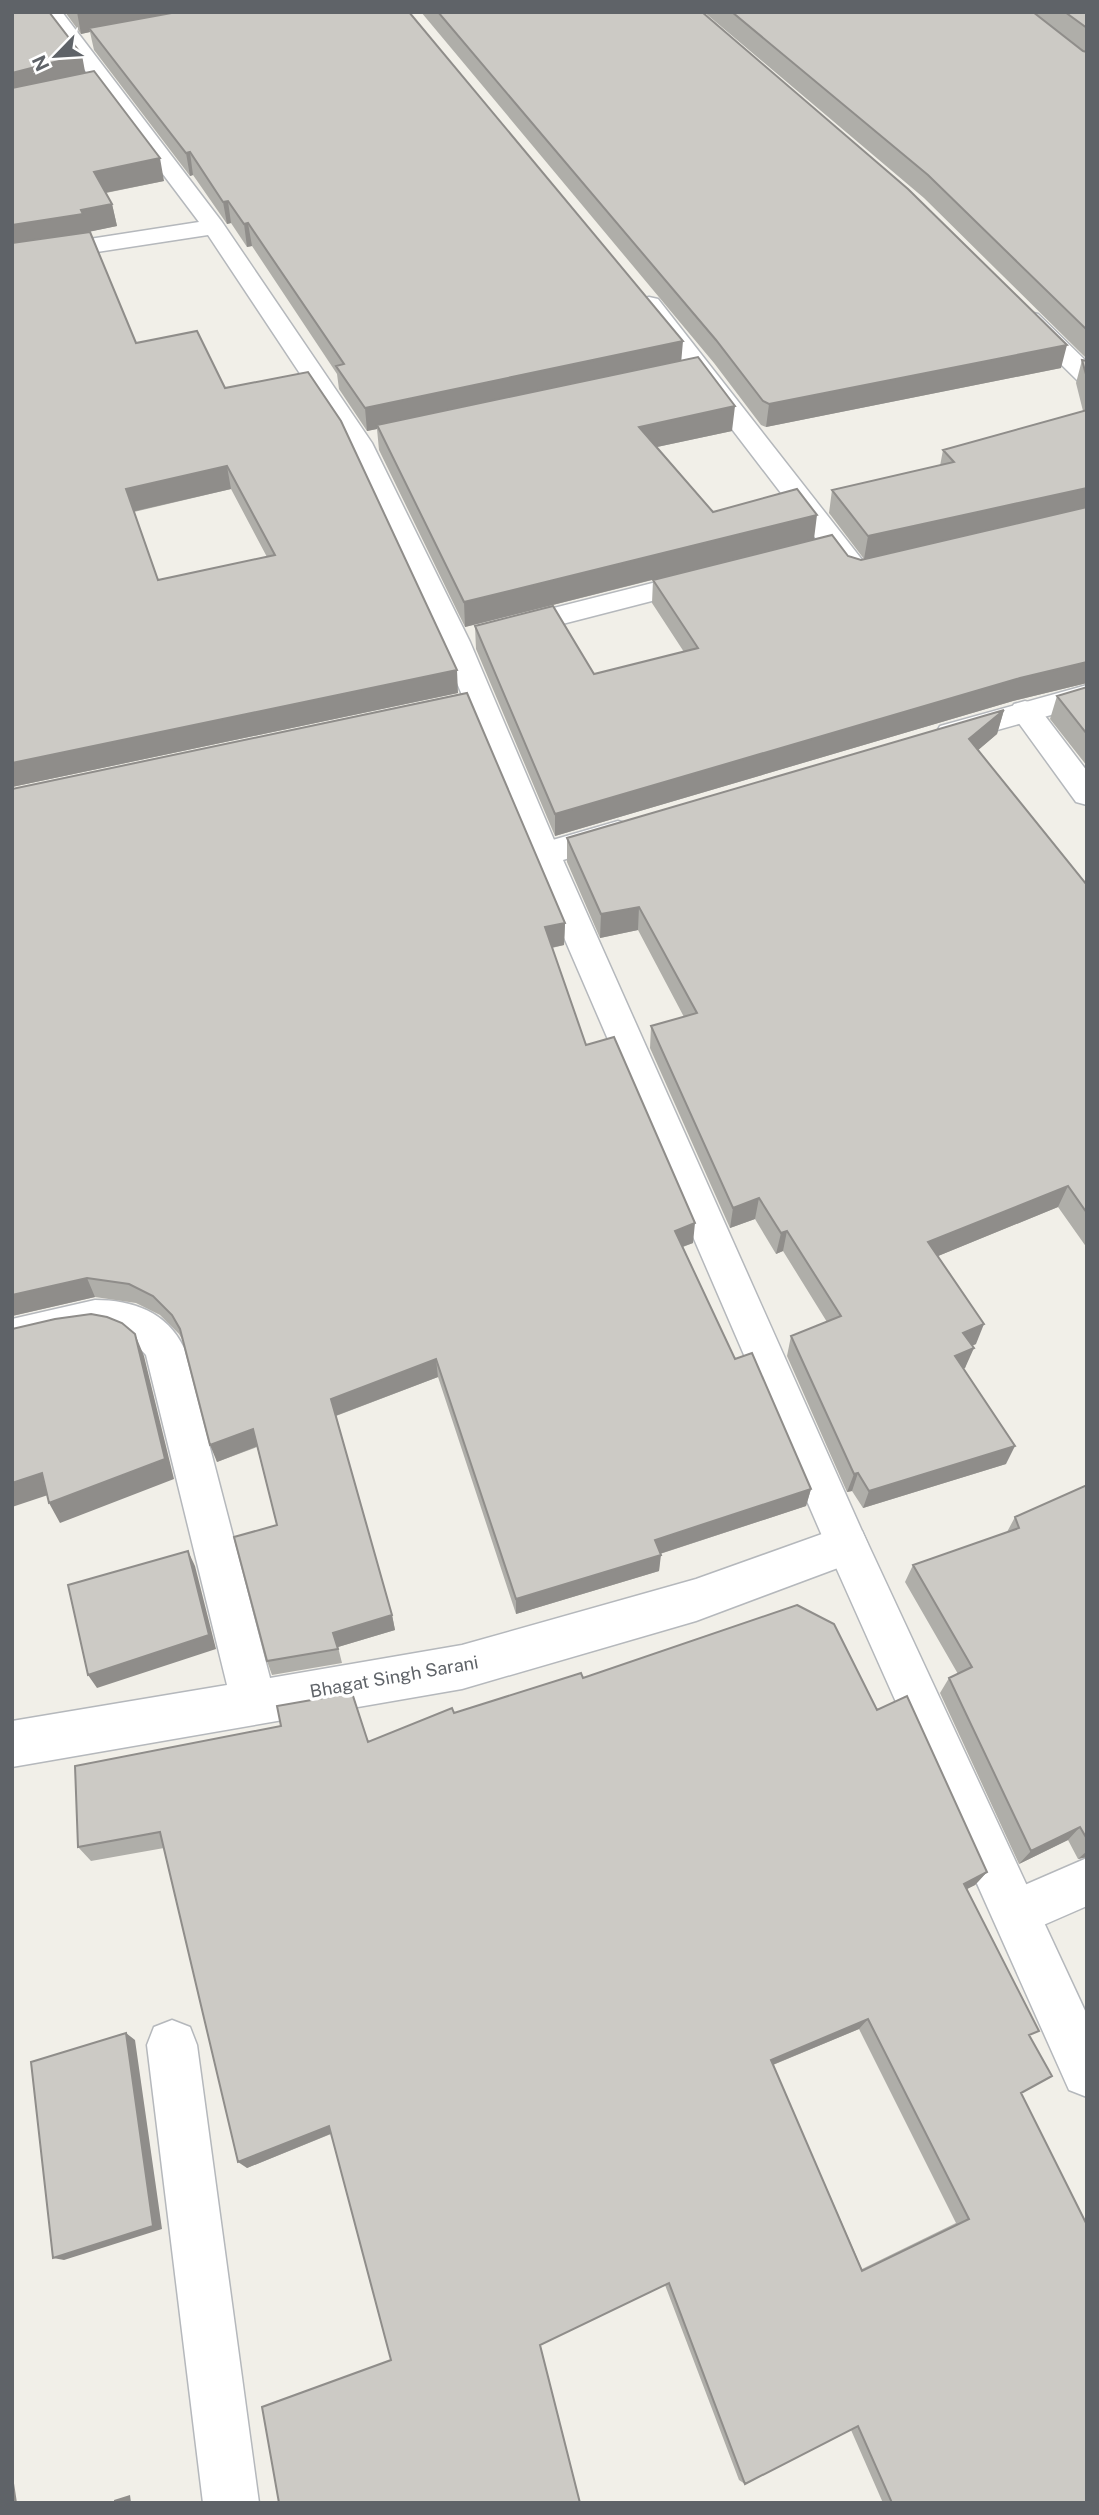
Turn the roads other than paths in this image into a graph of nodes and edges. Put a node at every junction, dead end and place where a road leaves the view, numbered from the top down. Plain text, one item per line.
1 (51, 12) edge
2 (102, 39) edge
3 (74, 44) junction
4 (104, 83) junction
5 (78, 89) edge
6 (214, 227) junction
7 (12, 258) edge
8 (633, 284) edge
9 (1010, 300) edge
10 (1087, 376) edge
11 (386, 438) edge
12 (359, 443) junction
13 (895, 563) edge
14 (726, 573) edge
15 (455, 642) junction
16 (1087, 695) edge
17 (1024, 711) junction
18 (918, 743) edge
19 (1087, 794) edge
20 (651, 822) edge
21 (544, 854) junction
22 (12, 1336) edge
23 (847, 1545) junction
24 (254, 1702) junction
25 (12, 1744) edge
26 (1087, 1882) edge
27 (1016, 1913) junction
28 (172, 2045) dead end
29 (1087, 2072) edge
30 (231, 2503) edge

1 - 3 street
2 - 3 street
3 - 4 street
4 - 5 street
4 - 6 street
6 - 7 street
6 - 12 street
8 - 13 street
9 - 10 street
11 - 12 street
12 - 15 street
14 - 15 street
15 - 21 street
16 - 17 street
17 - 18 street
17 - 19 street
20 - 21 street
21 - 23 street
22 - 24 street
23 - 24 street, Bhagat Singh Sarani
23 - 27 street
24 - 25 street, Bhagat Singh Sarani
26 - 27 street
27 - 29 street
28 - 30 street

